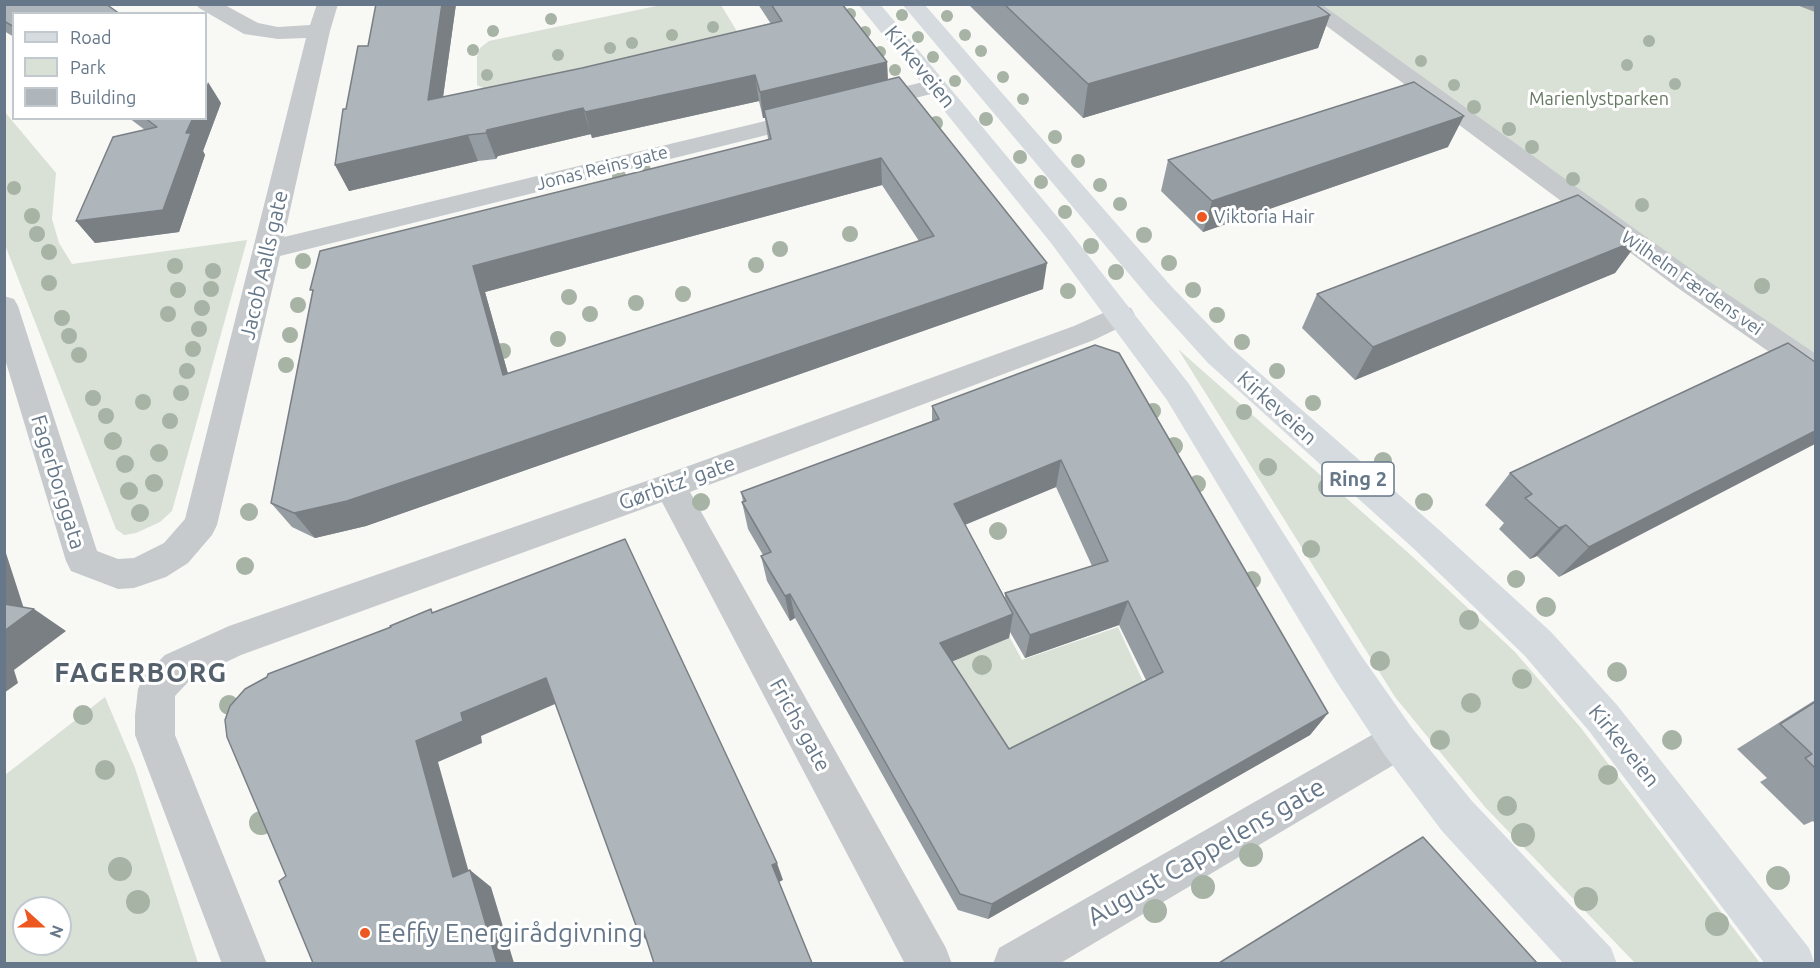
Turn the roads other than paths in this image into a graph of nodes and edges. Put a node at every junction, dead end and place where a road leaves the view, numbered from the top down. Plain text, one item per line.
1 (206, 4) edge
2 (328, 4) edge
3 (868, 4) edge
4 (912, 4) edge
5 (1307, 4) edge
6 (319, 31) junction
7 (935, 86) junction
8 (268, 250) junction
9 (4, 306) edge
10 (1121, 315) junction
11 (1815, 369) edge
12 (670, 486) junction
13 (200, 525) joint
14 (1398, 741) junction
15 (245, 963) edge
16 (930, 963) edge
17 (1015, 963) edge
18 (1595, 963) edge
19 (1793, 963) edge

1 - 6 street
2 - 6 street, Jacob Aalls gate
3 - 7 main road, Kirkeveien
4 - 19 main road, Kirkeveien / Ring 2
5 - 11 street, Wilhelm Færdens vei
6 - 8 street, Jacob Aalls gate
7 - 8 street, Jonas Reins gate
7 - 10 main road, Kirkeveien
8 - 13 street, Jacob Aalls gate
9 - 13 street, Fagerborggata
10 - 12 street, Gørbitz’ gate
10 - 14 main road, Kirkeveien
12 - 15 street, Gørbitz’ gate
12 - 16 street, Frichs gate
14 - 17 street, August Cappelens gate
14 - 18 main road, Kirkeveien

